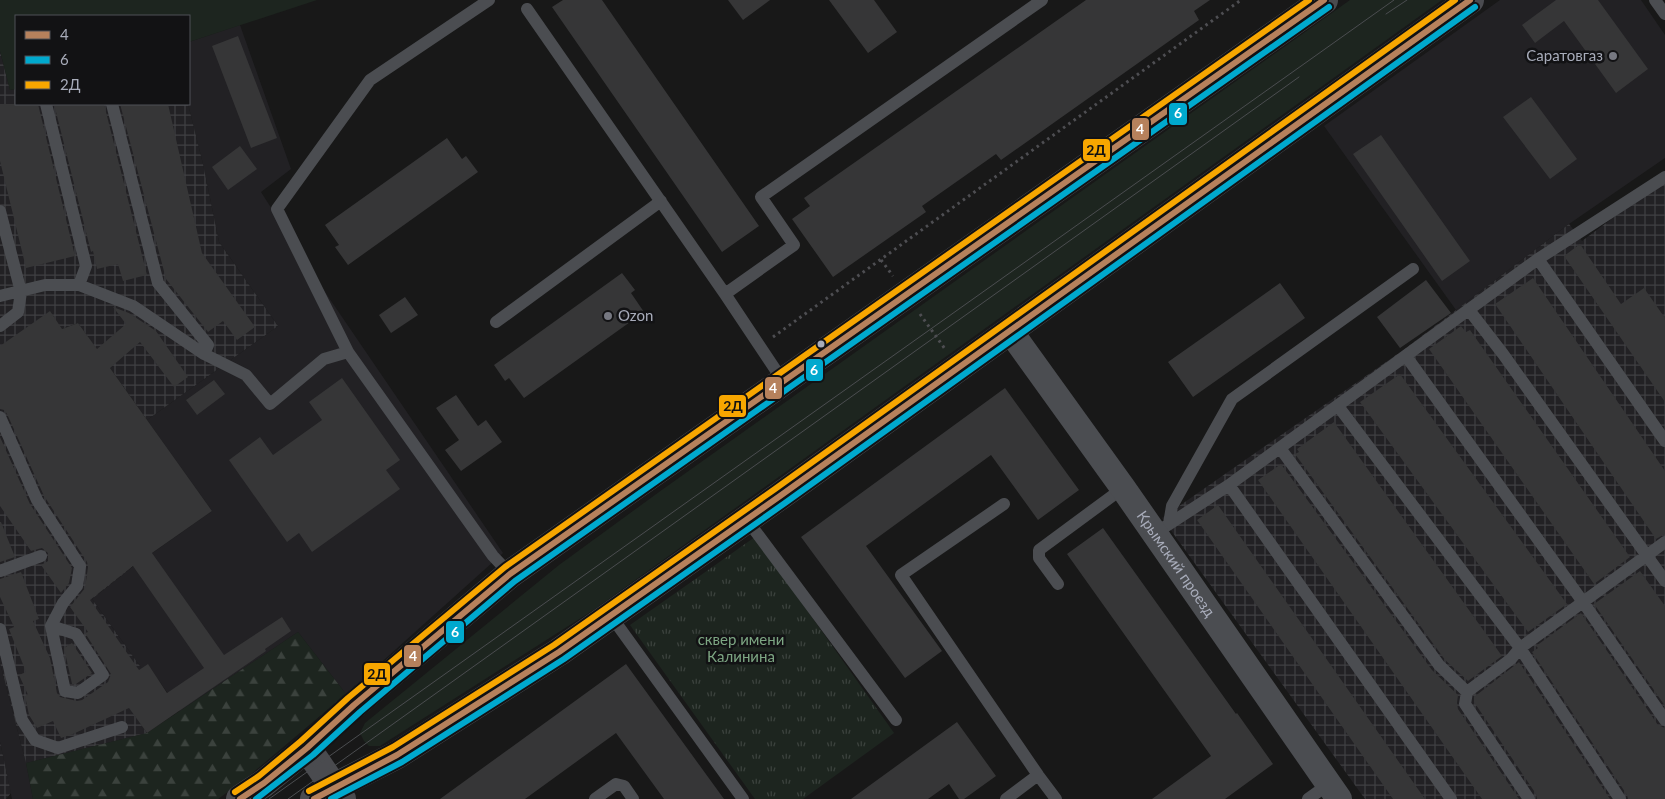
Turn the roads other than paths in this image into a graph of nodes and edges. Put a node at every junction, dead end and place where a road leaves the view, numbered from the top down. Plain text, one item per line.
1 (489, 0) edge
2 (1042, 0) edge
3 (1324, 0) edge
4 (1470, 0) edge
5 (1655, 0) edge
6 (527, 8) dead end
7 (1665, 14) edge
8 (46, 105) edge
9 (112, 105) edge
10 (1665, 177) edge
11 (661, 201) junction
12 (0, 211) edge
13 (1538, 259) junction
14 (1413, 268) dead end
15 (79, 285) junction
16 (21, 292) junction
17 (726, 294) junction
18 (0, 296) edge
19 (1469, 310) junction
20 (496, 322) dead end
21 (0, 326) edge
22 (1010, 331) junction
23 (348, 352) junction
24 (204, 354) junction
25 (1406, 356) junction
26 (783, 381) junction
27 (1338, 406) junction
28 (0, 417) edge
29 (1665, 441) edge
30 (1280, 448) junction
31 (1229, 485) junction
32 (1123, 488) junction
33 (1004, 504) dead end
34 (747, 520) junction
35 (1161, 529) junction
36 (1665, 542) edge
37 (1646, 555) junction
38 (41, 556) dead end
39 (0, 571) edge
40 (510, 574) junction
41 (1665, 581) edge
42 (1058, 584) dead end
43 (1583, 602) junction
44 (610, 616) junction
45 (52, 626) junction
46 (0, 629) edge
47 (1520, 648) junction
48 (1467, 692) junction
49 (896, 720) dead end
50 (1665, 720) edge
51 (122, 727) dead end
52 (307, 748) junction
53 (1038, 775) junction
54 (1325, 794) edge
55 (330, 795) edge
56 (240, 799) edge
57 (595, 799) edge
58 (633, 799) edge
59 (743, 799) edge
60 (1006, 799) edge
61 (1056, 799) edge
62 (1451, 799) edge
63 (1529, 799) edge
64 (1620, 799) edge

1 - 23 lane
2 - 17 lane
3 - 26 main road
4 - 22 main road
5 - 7 lane
6 - 11 lane
8 - 15 lane
9 - 24 lane
10 - 13 lane
11 - 17 lane
11 - 20 lane
12 - 16 lane
13 - 19 lane
13 - 29 lane
14 - 35 lane
15 - 16 lane
15 - 24 lane
16 - 18 lane
16 - 21 lane
17 - 26 lane
19 - 25 lane
19 - 37 lane
22 - 32 street, Крымский проезд
22 - 34 main road
23 - 24 lane
23 - 40 lane
25 - 27 lane
25 - 43 lane
26 - 40 main road
27 - 30 lane
27 - 47 lane
28 - 45 lane
30 - 31 lane
30 - 48 lane
31 - 35 lane
31 - 62 lane
32 - 35 street, Крымский проезд
32 - 42 lane
33 - 53 lane
34 - 44 main road
34 - 49 lane
35 - 54 street, Крымский проезд
36 - 37 lane
37 - 41 lane
37 - 43 lane
38 - 39 lane
40 - 52 main road
43 - 47 lane
43 - 50 lane
44 - 55 main road
44 - 59 lane
45 - 45 lane
46 - 51 lane
47 - 48 lane
47 - 64 lane
48 - 63 lane
52 - 55 main road
52 - 56 main road
53 - 60 lane
53 - 61 lane
57 - 58 lane

